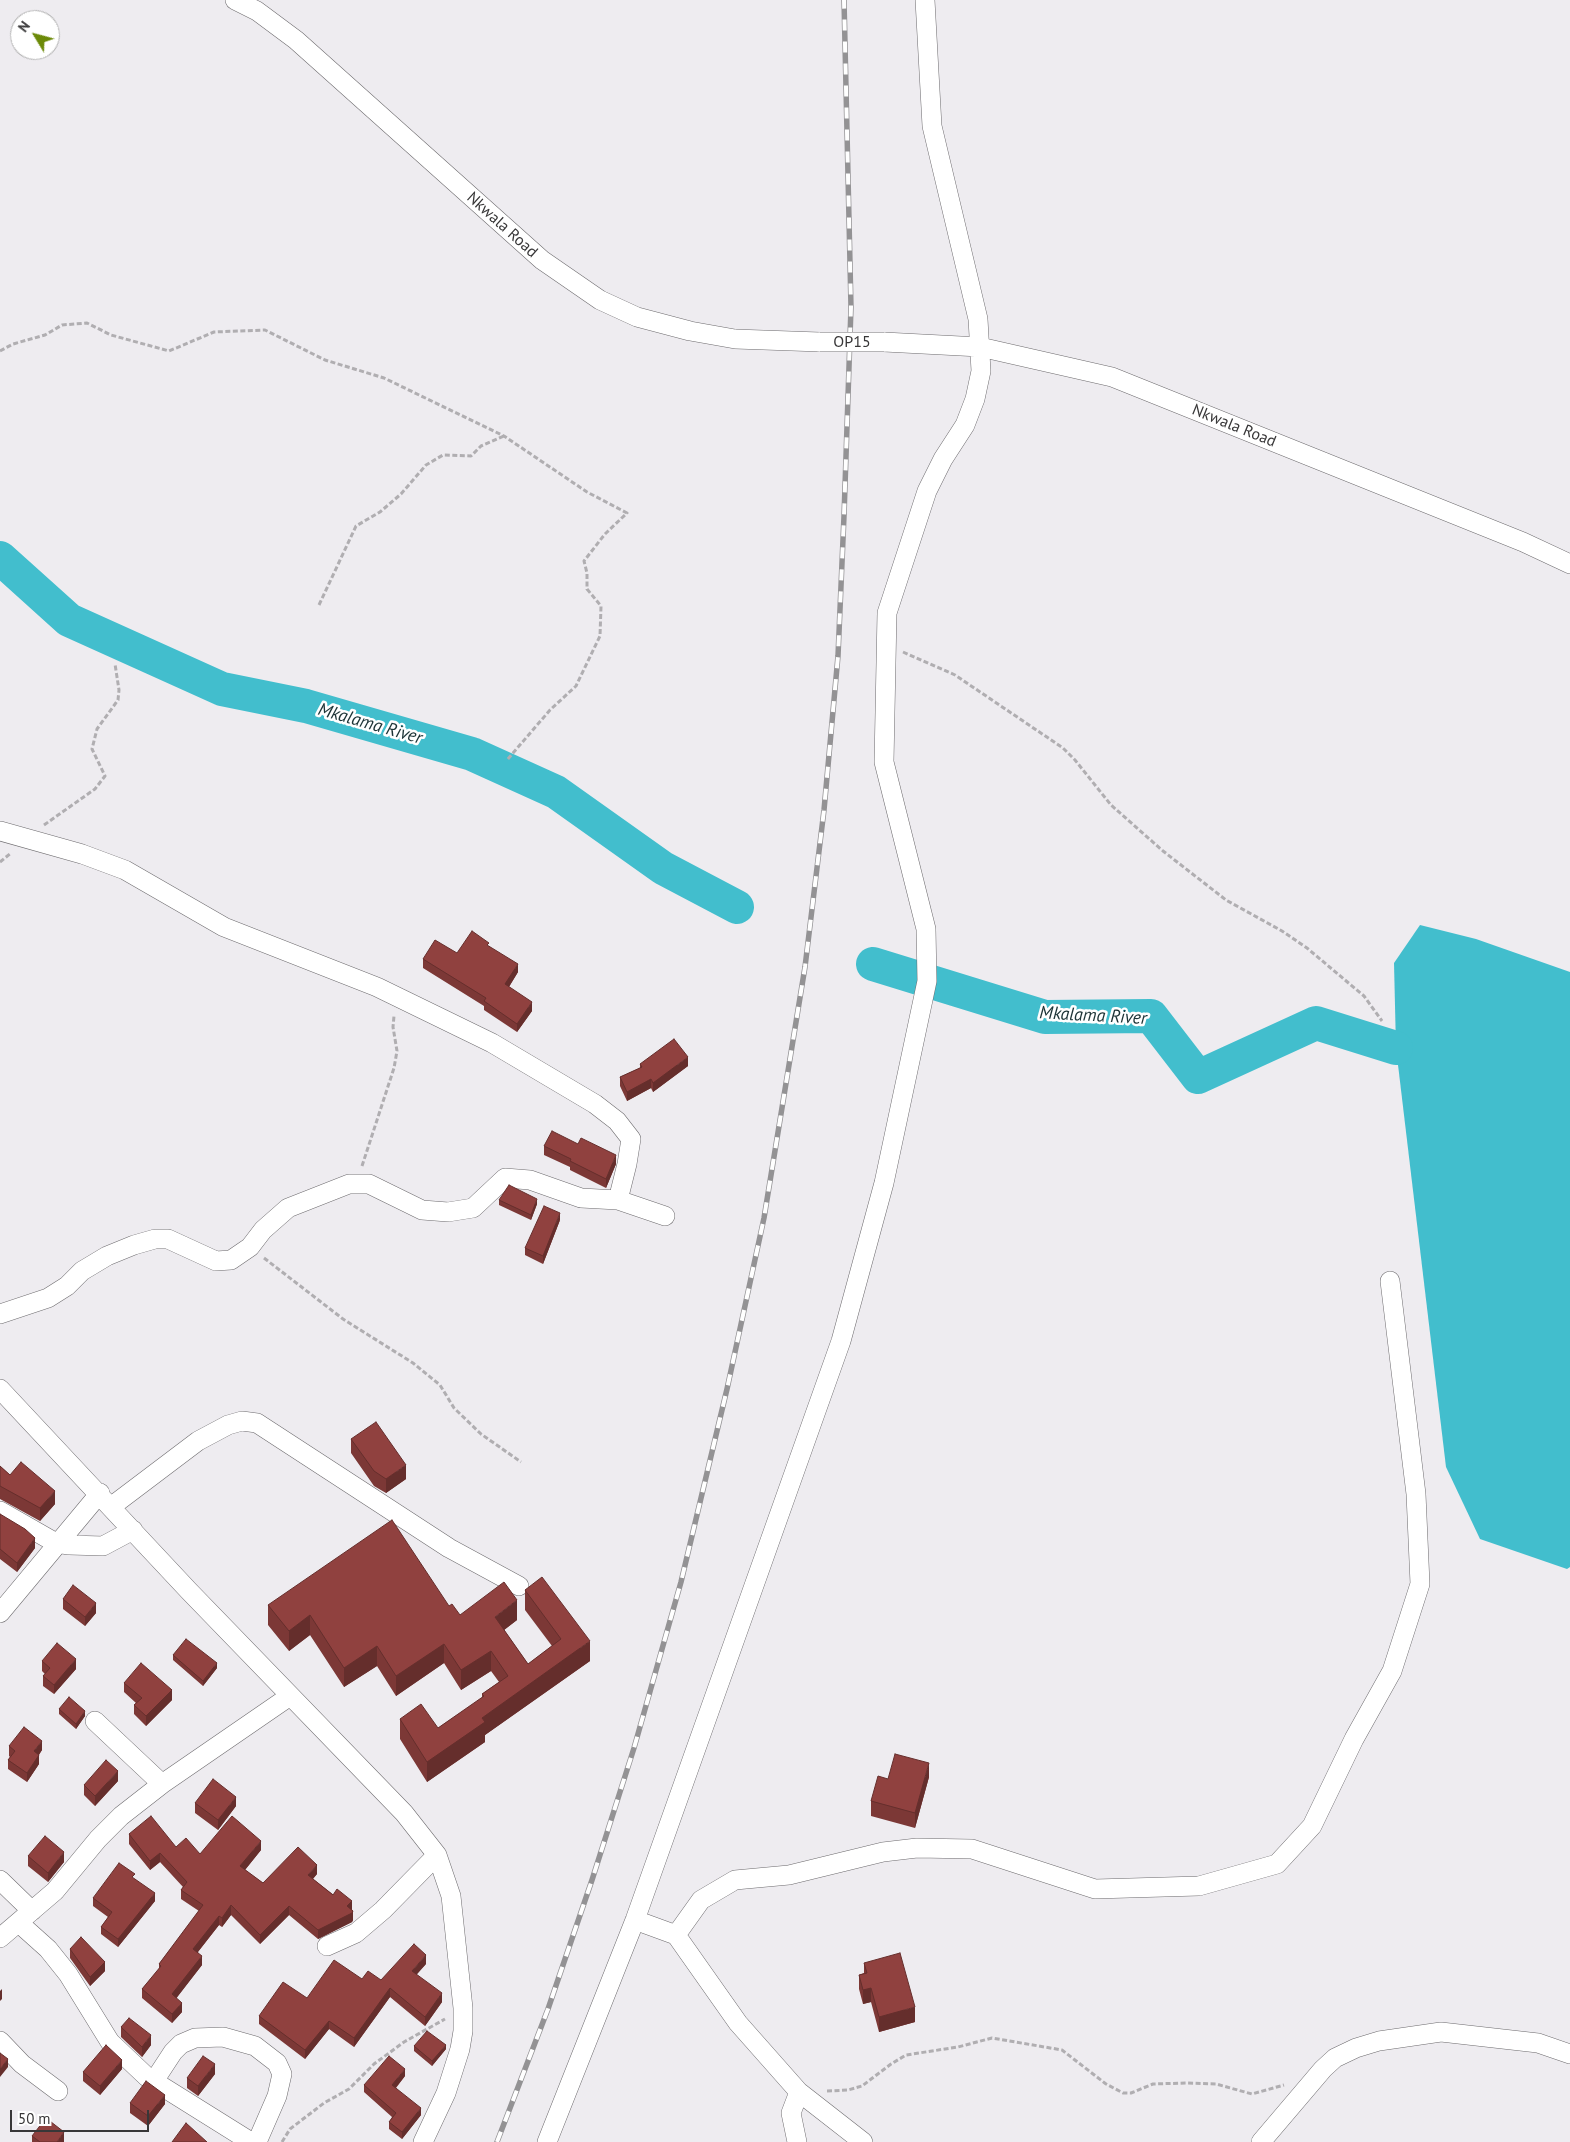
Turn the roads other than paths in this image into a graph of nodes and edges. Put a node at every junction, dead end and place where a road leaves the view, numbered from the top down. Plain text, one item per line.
1 (235, 0) edge
2 (925, 0) edge
3 (820, 342) joint
4 (884, 342) joint
5 (980, 348) junction
6 (1570, 564) edge
7 (0, 831) edge
8 (618, 1200) junction
9 (665, 1216) dead end
10 (1390, 1281) dead end
11 (0, 1314) edge
12 (0, 1389) edge
13 (106, 1500) junction
14 (0, 1511) edge
15 (133, 1530) junction
16 (56, 1543) junction
17 (519, 1586) dead end
18 (0, 1613) edge
19 (290, 1696) junction
20 (95, 1721) dead end
21 (162, 1784) junction
22 (437, 1856) junction
23 (0, 1880) edge
24 (25, 1917) junction
25 (636, 1920) junction
26 (676, 1936) junction
27 (0, 1938) edge
28 (327, 1946) dead end
29 (0, 2041) edge
30 (1570, 2054) edge
31 (154, 2081) junction
32 (58, 2091) dead end
33 (799, 2092) junction
34 (251, 2142) edge
35 (257, 2142) edge
36 (422, 2142) edge
37 (547, 2142) edge
38 (797, 2142) edge
39 (863, 2142) edge
40 (1261, 2142) edge

1 - 3 street, Nkwala Road
2 - 5 street
3 - 4 street, OP15, bridge
4 - 5 street, Nkwala Road
5 - 6 street, Nkwala Road
5 - 25 street
7 - 8 street
8 - 9 street
8 - 11 street
10 - 26 street
12 - 13 street
13 - 15 street
13 - 16 street
13 - 17 street
14 - 16 street
15 - 16 street
15 - 19 street
16 - 18 street
19 - 21 street
19 - 22 street
20 - 21 street
21 - 24 street
22 - 28 street
22 - 36 street
23 - 24 street
24 - 27 street
24 - 31 street
25 - 26 street
25 - 37 street
26 - 33 street
29 - 32 street
30 - 40 street
31 - 34 street
31 - 35 street
33 - 38 street
33 - 39 street

